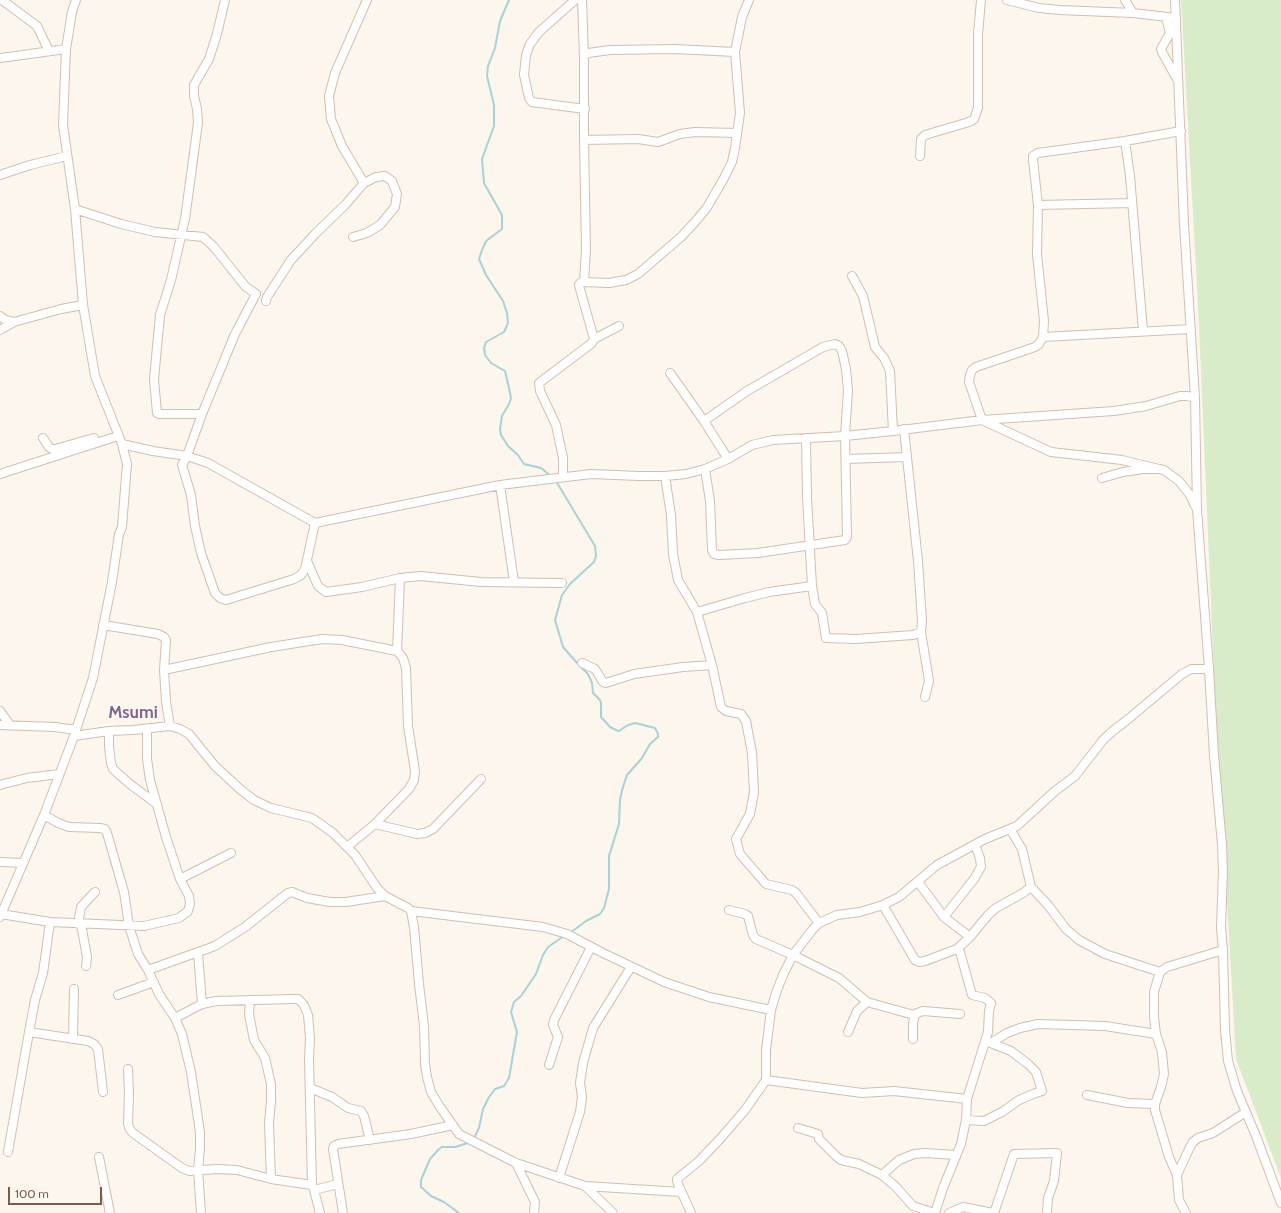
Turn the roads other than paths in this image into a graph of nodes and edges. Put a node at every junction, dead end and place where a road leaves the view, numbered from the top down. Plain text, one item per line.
1 (2, 0) edge
2 (76, 0) edge
3 (225, 0) edge
4 (367, 0) edge
5 (575, 0) edge
6 (582, 0) edge
7 (749, 0) edge
8 (981, 0) edge
9 (1007, 0) edge
10 (1125, 0) edge
11 (1175, 0) edge
12 (1133, 13) junction
13 (1166, 17) junction
14 (1176, 18) junction
15 (66, 49) junction
16 (49, 51) junction
17 (735, 52) junction
18 (584, 56) junction
19 (0, 58) edge
20 (1178, 80) junction
21 (585, 109) junction
22 (1181, 131) junction
23 (737, 133) junction
24 (584, 140) junction
25 (1125, 141) junction
26 (67, 156) junction
27 (920, 156) dead end
28 (0, 176) edge
29 (364, 183) junction
30 (1132, 203) junction
31 (1038, 205) junction
32 (74, 209) junction
33 (181, 236) junction
34 (353, 237) dead end
35 (852, 276) dead end
36 (584, 282) junction
37 (266, 301) dead end
38 (83, 305) junction
39 (0, 316) edge
40 (14, 322) junction
41 (619, 326) dead end
42 (1191, 329) junction
43 (0, 330) edge
44 (1143, 331) junction
45 (1043, 337) junction
46 (594, 339) junction
47 (670, 372) dead end
48 (1195, 398) junction
49 (202, 414) junction
50 (982, 420) junction
51 (704, 421) junction
52 (904, 429) junction
53 (893, 431) junction
54 (117, 433) junction
55 (845, 436) junction
56 (43, 438) dead end
57 (806, 438) junction
58 (122, 444) junction
59 (188, 456) junction
60 (907, 457) junction
61 (728, 459) junction
62 (846, 459) junction
63 (705, 469) junction
64 (1159, 469) junction
65 (0, 474) edge
66 (665, 476) junction
67 (562, 477) junction
68 (1102, 478) dead end
69 (500, 485) junction
70 (1197, 509) junction
71 (315, 523) junction
72 (809, 545) junction
73 (307, 561) junction
74 (400, 578) junction
75 (514, 582) junction
76 (562, 584) dead end
77 (812, 586) junction
78 (697, 612) junction
79 (103, 625) junction
80 (921, 632) junction
81 (397, 651) junction
82 (582, 663) dead end
83 (712, 665) junction
84 (1209, 669) junction
85 (164, 670) junction
86 (925, 698) dead end
87 (0, 711) edge
88 (0, 725) edge
89 (10, 725) junction
90 (170, 726) junction
91 (147, 729) junction
92 (109, 730) junction
93 (75, 733) junction
94 (59, 774) junction
95 (481, 779) dead end
96 (0, 785) edge
97 (157, 804) junction
98 (44, 815) junction
99 (375, 824) junction
100 (1010, 829) junction
101 (975, 845) junction
102 (347, 847) junction
103 (231, 853) dead end
104 (0, 862) edge
105 (22, 863) junction
106 (180, 879) junction
107 (918, 882) junction
108 (1031, 887) junction
109 (95, 892) dead end
110 (385, 896) junction
111 (883, 905) junction
112 (729, 910) dead end
113 (411, 911) junction
114 (0, 915) edge
115 (944, 917) junction
116 (50, 922) junction
117 (819, 923) junction
118 (80, 924) junction
119 (129, 926) junction
120 (970, 937) junction
121 (591, 947) junction
122 (957, 949) junction
123 (1223, 950) junction
124 (198, 953) junction
125 (793, 955) junction
126 (86, 966) dead end
127 (631, 967) junction
128 (148, 970) junction
129 (1160, 972) junction
130 (154, 982) junction
131 (74, 989) dead end
132 (118, 995) dead end
133 (250, 1000) junction
134 (867, 1002) junction
135 (202, 1004) junction
136 (771, 1010) junction
137 (960, 1014) dead end
138 (914, 1015) junction
139 (175, 1018) junction
140 (29, 1032) junction
141 (848, 1032) dead end
142 (1156, 1034) junction
143 (73, 1039) junction
144 (913, 1039) dead end
145 (988, 1042) junction
146 (549, 1065) dead end
147 (128, 1069) dead end
148 (766, 1080) junction
149 (310, 1088) junction
150 (103, 1092) dead end
151 (1088, 1095) dead end
152 (967, 1099) junction
153 (1154, 1104) junction
154 (1246, 1112) junction
155 (966, 1120) junction
156 (453, 1125) junction
157 (798, 1128) dead end
158 (370, 1140) junction
159 (8, 1152) dead end
160 (956, 1155) junction
161 (99, 1157) dead end
162 (516, 1163) junction
163 (198, 1170) junction
164 (882, 1175) junction
165 (1177, 1175) junction
166 (559, 1178) junction
167 (271, 1179) junction
168 (338, 1184) junction
169 (586, 1186) junction
170 (313, 1187) junction
171 (681, 1192) junction
172 (1281, 1203) edge
173 (110, 1213) edge
174 (201, 1213) edge
175 (320, 1213) edge
176 (343, 1213) edge
177 (534, 1213) edge
178 (613, 1213) edge
179 (691, 1213) edge
180 (934, 1213) edge
181 (950, 1213) edge
182 (994, 1213) edge
183 (1046, 1213) edge
184 (1186, 1213) edge

1 - 16 street
2 - 15 street
3 - 33 street
4 - 29 street
5 - 21 street
6 - 18 street
7 - 17 street
8 - 27 street
9 - 12 street
10 - 12 street
11 - 14 street
12 - 13 street
13 - 14 street
13 - 20 street
14 - 20 street
15 - 16 street
15 - 26 street
16 - 19 street
17 - 18 street
17 - 23 street
18 - 21 street
20 - 22 street
21 - 24 street
22 - 25 street
22 - 42 street
23 - 24 street
23 - 36 street
24 - 36 street
25 - 30 street
25 - 31 street
26 - 28 street
26 - 32 street
29 - 34 street
29 - 37 street
30 - 31 street
30 - 44 street
31 - 45 street
32 - 33 street
32 - 38 street
33 - 49 street
33 - 49 street
35 - 53 street
36 - 46 street
38 - 40 street
38 - 54 street
39 - 40 street
40 - 43 street
41 - 46 street
42 - 44 street
42 - 48 street
44 - 45 street
45 - 50 street
46 - 67 street
47 - 51 street
48 - 50 street
48 - 70 street
49 - 59 street
50 - 52 street
50 - 64 street
51 - 55 street
51 - 61 street
52 - 53 street
52 - 60 street
53 - 55 street
54 - 56 street
54 - 58 street
54 - 65 street
55 - 57 street
55 - 62 street
57 - 61 street
57 - 72 street
58 - 59 street
58 - 79 street
59 - 71 street
59 - 73 street
60 - 62 street
60 - 80 street
61 - 63 street
62 - 72 street
63 - 66 street
63 - 72 street
64 - 68 street
64 - 70 street
66 - 67 street
66 - 78 street
67 - 69 street
69 - 71 street
69 - 75 street
70 - 84 street
71 - 73 street
72 - 77 street
73 - 74 street
74 - 75 street
74 - 81 street
75 - 76 street
77 - 78 street
77 - 80 street
78 - 83 street
79 - 85 street
79 - 93 street
80 - 86 street
81 - 85 street
81 - 99 street
82 - 83 street
83 - 117 street
84 - 100 street
84 - 123 street
85 - 90 street
87 - 89 street
88 - 89 street
89 - 93 street
90 - 91 street
90 - 102 street
91 - 92 street
91 - 97 street
92 - 93 street
92 - 97 street
93 - 94 street
94 - 96 street
94 - 98 street
95 - 99 street
97 - 106 street
98 - 105 street
98 - 119 street
99 - 102 street
100 - 101 street
100 - 108 street
101 - 107 street
101 - 115 street
102 - 110 street
103 - 106 street
104 - 105 street
105 - 114 street
106 - 119 street
107 - 111 street
107 - 115 street
108 - 120 street
108 - 129 street
109 - 118 street
110 - 113 street
110 - 124 street
111 - 117 street
111 - 122 street
112 - 125 street
113 - 121 street
113 - 156 street
114 - 116 street
115 - 120 street
116 - 118 street
116 - 140 street
117 - 125 street
118 - 119 street
118 - 126 street
119 - 128 street
120 - 122 street
121 - 127 street
121 - 146 street
122 - 145 street
123 - 129 street
123 - 154 street
124 - 128 street
124 - 135 street
125 - 134 street
125 - 136 street
127 - 136 street
127 - 166 street
128 - 130 street
129 - 142 street
130 - 132 street
130 - 139 street
131 - 143 street
133 - 135 street
133 - 149 street
133 - 167 street
134 - 138 street
134 - 141 street
135 - 139 street
136 - 148 street
137 - 138 street
138 - 144 street
139 - 163 street
140 - 143 street
140 - 159 street
142 - 145 street
142 - 153 street
143 - 150 street
145 - 152 street
145 - 155 street
147 - 163 street
148 - 152 street
148 - 171 street
149 - 158 street
149 - 170 street
151 - 153 street
152 - 155 street
153 - 165 street
154 - 165 street
154 - 172 street
155 - 160 street
156 - 158 street
156 - 162 street
157 - 164 street
158 - 168 street
160 - 164 street
160 - 180 street
161 - 173 street
162 - 166 street
162 - 177 street
163 - 167 street
163 - 174 street
164 - 180 street
165 - 184 street
166 - 169 street
167 - 170 street
168 - 170 street
168 - 176 street
169 - 171 street
169 - 178 street
170 - 175 street
171 - 179 street
181 - 182 street
182 - 183 street

